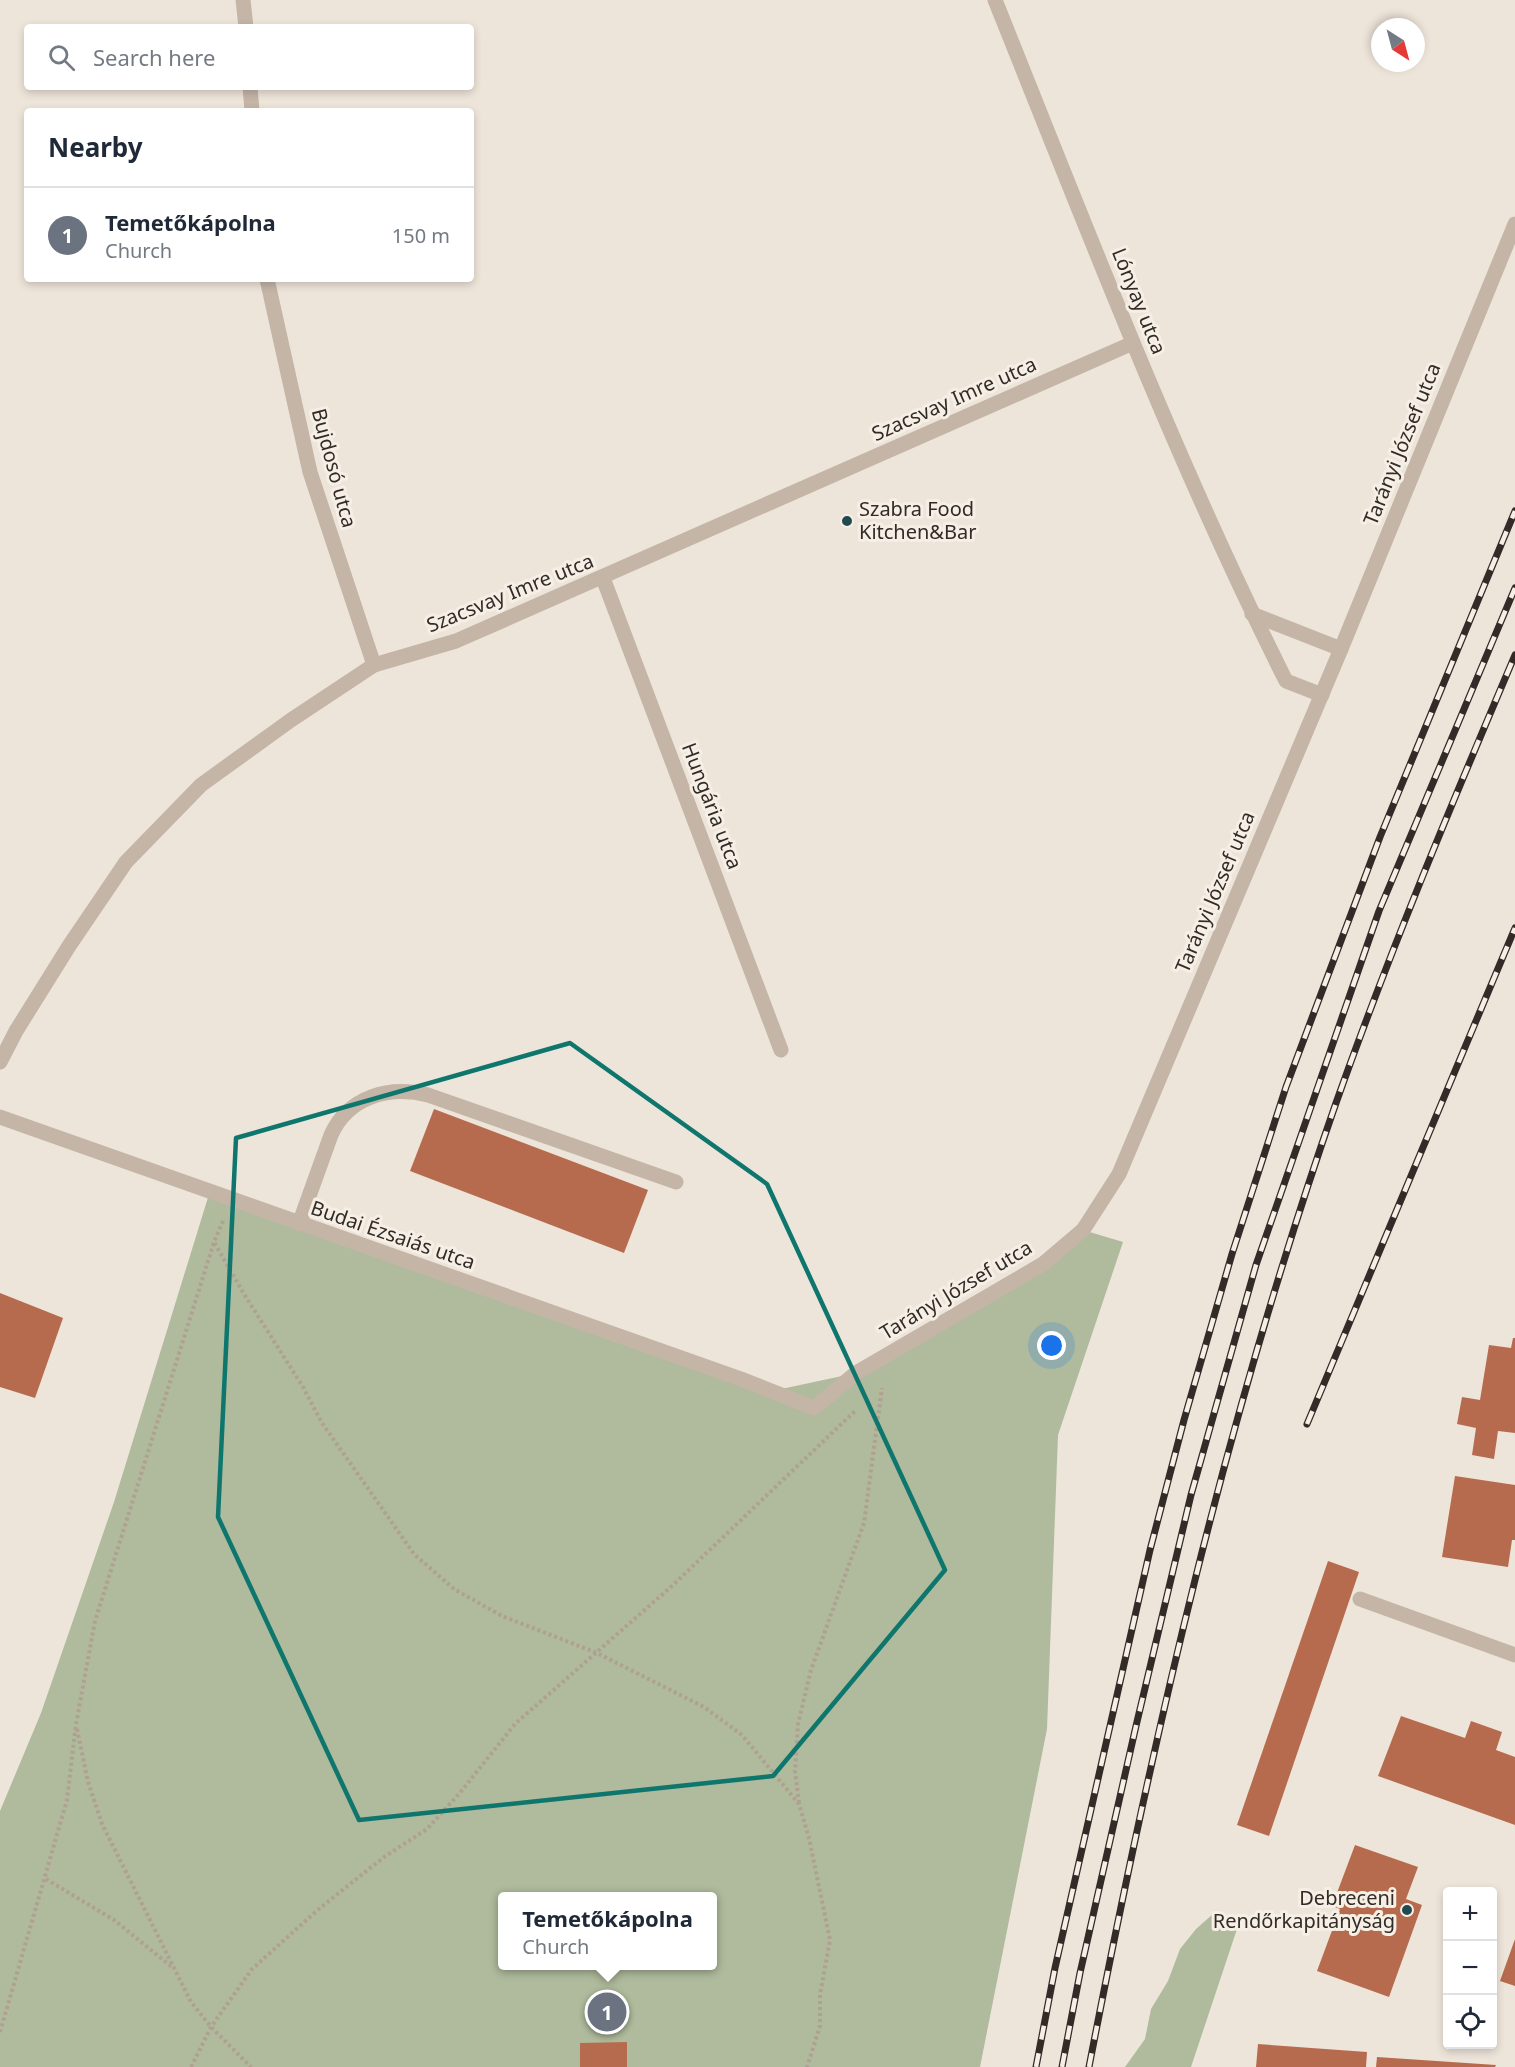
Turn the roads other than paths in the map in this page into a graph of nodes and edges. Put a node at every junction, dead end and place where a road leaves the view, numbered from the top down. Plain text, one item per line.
1 (243, 0) edge
2 (995, 0) edge
3 (246, 24) edge
4 (250, 90) edge
5 (252, 108) edge
6 (1515, 224) edge
7 (268, 282) edge
8 (1133, 343) junction
9 (603, 578) junction
10 (1252, 614) junction
11 (1341, 649) junction
12 (374, 665) junction
13 (1322, 695) junction
14 (782, 1050) dead end
15 (0, 1062) edge
16 (0, 1117) edge
17 (676, 1182) dead end
18 (299, 1224) junction
19 (772, 1391) joint
20 (1360, 1599) dead end
21 (1515, 1655) edge

1 - 3 street
2 - 8 street, Lónyay utca
4 - 5 street
6 - 11 street, Tarányi József utca
7 - 12 street, Bujdosó utca
8 - 9 street, Szacsvay Imre utca
8 - 10 street, Lónyay utca
9 - 12 street, Szacsvay Imre utca
9 - 14 street, Hungária utca
10 - 11 street
10 - 13 street, Lónyay utca
11 - 13 street, Tarányi József utca
12 - 15 street, Szacsvay Imre utca
13 - 19 street, Tarányi József utca
16 - 18 street, Budai Ézsaiás utca
17 - 18 street
18 - 19 street, Budai Ézsaiás utca
20 - 21 street

